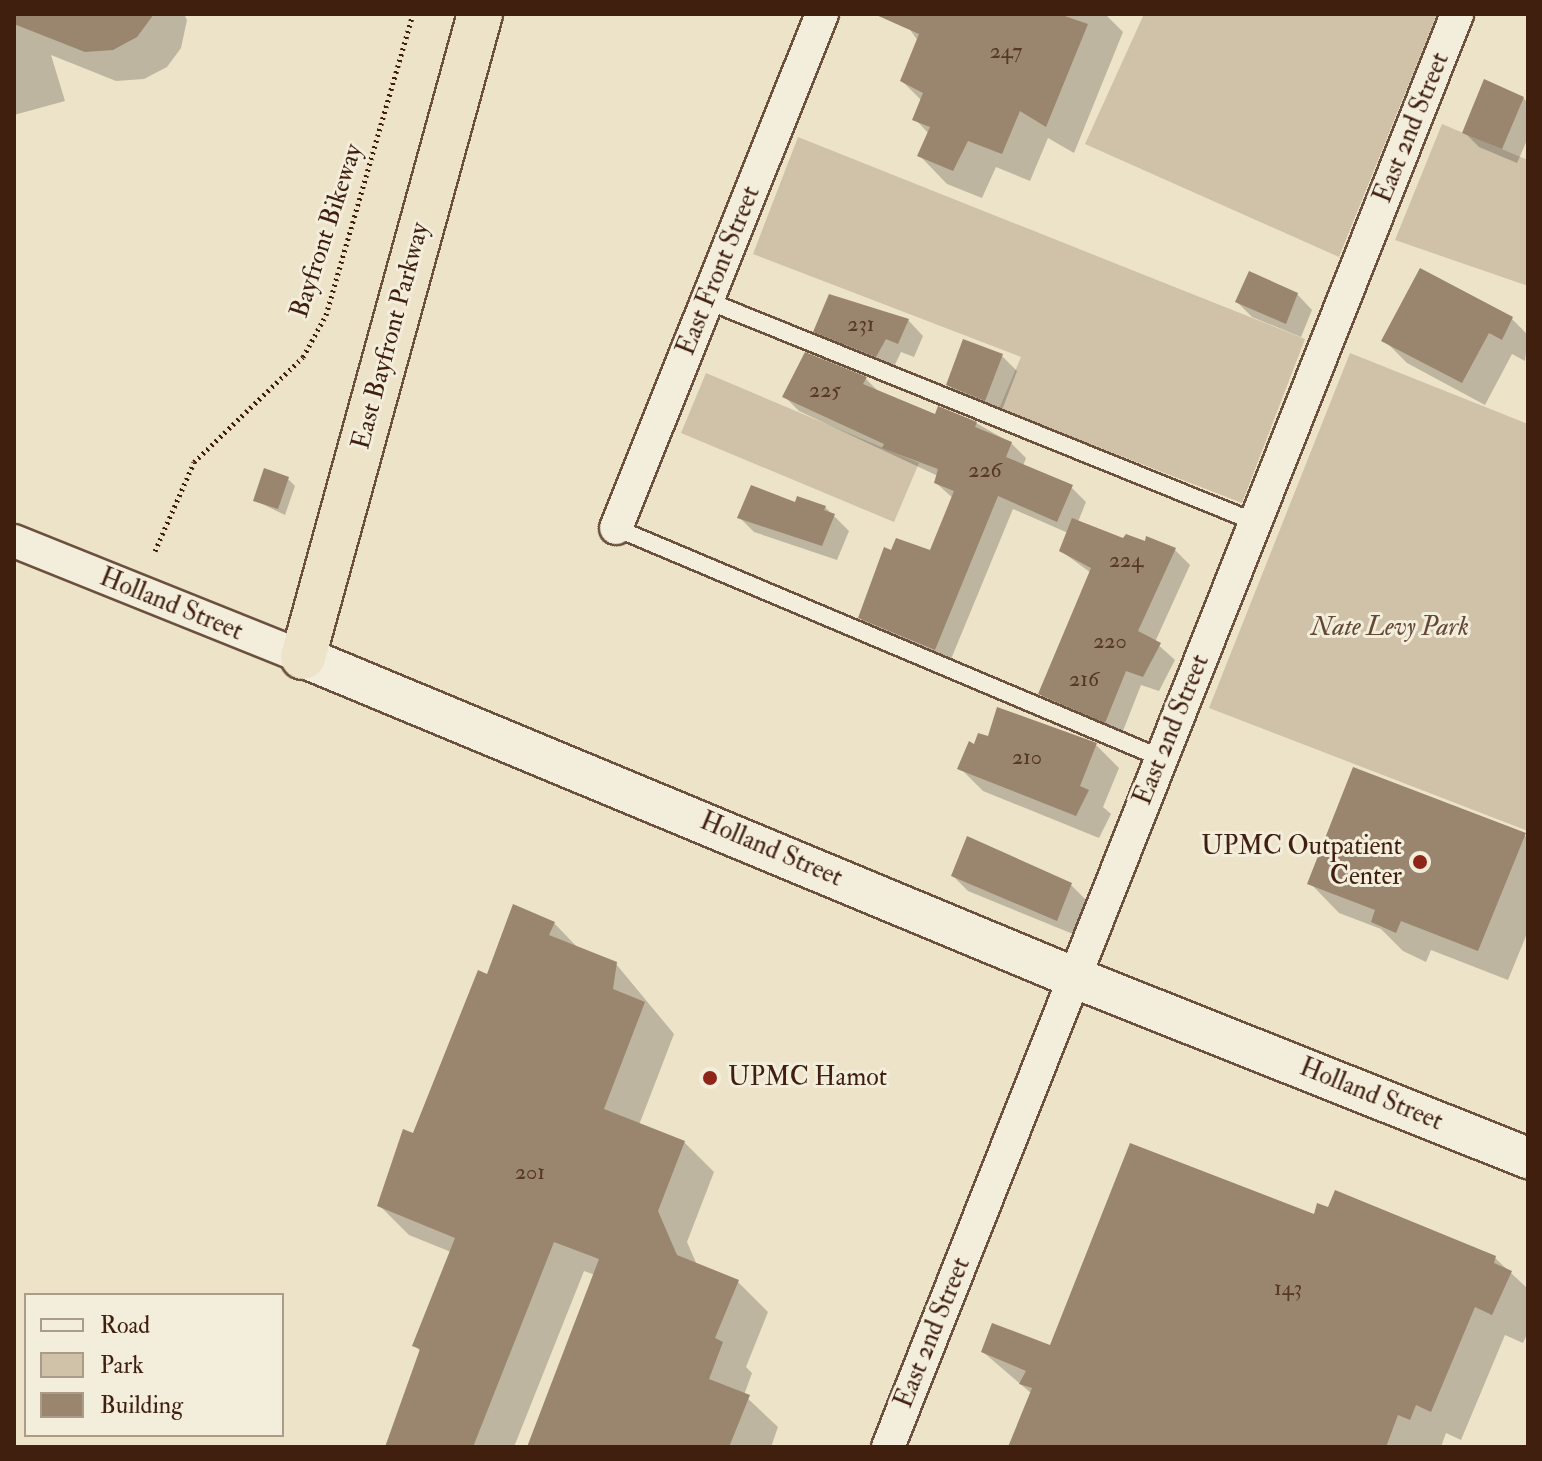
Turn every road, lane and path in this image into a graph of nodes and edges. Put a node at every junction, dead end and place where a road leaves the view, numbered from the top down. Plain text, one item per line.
1 (413, 14) edge
2 (480, 14) edge
3 (822, 14) edge
4 (1457, 14) edge
5 (708, 301) junction
6 (1255, 522) junction
7 (616, 528) joint
8 (14, 541) edge
9 (155, 551) dead end
10 (303, 657) junction
11 (1161, 758) junction
12 (1073, 977) junction
13 (1528, 1158) edge
14 (888, 1447) edge

1 - 9 path, Bayfront Bikeway
2 - 10 highway, East Bayfront Parkway
3 - 5 street, East Front Street
4 - 6 street, East 2nd Street
5 - 6 lane
5 - 7 street, East Front Street
6 - 11 street, East 2nd Street
7 - 11 lane
8 - 10 street, Holland Street
10 - 12 street, Holland Street
11 - 12 street, East 2nd Street
12 - 13 street, Holland Street
12 - 14 street, East 2nd Street

